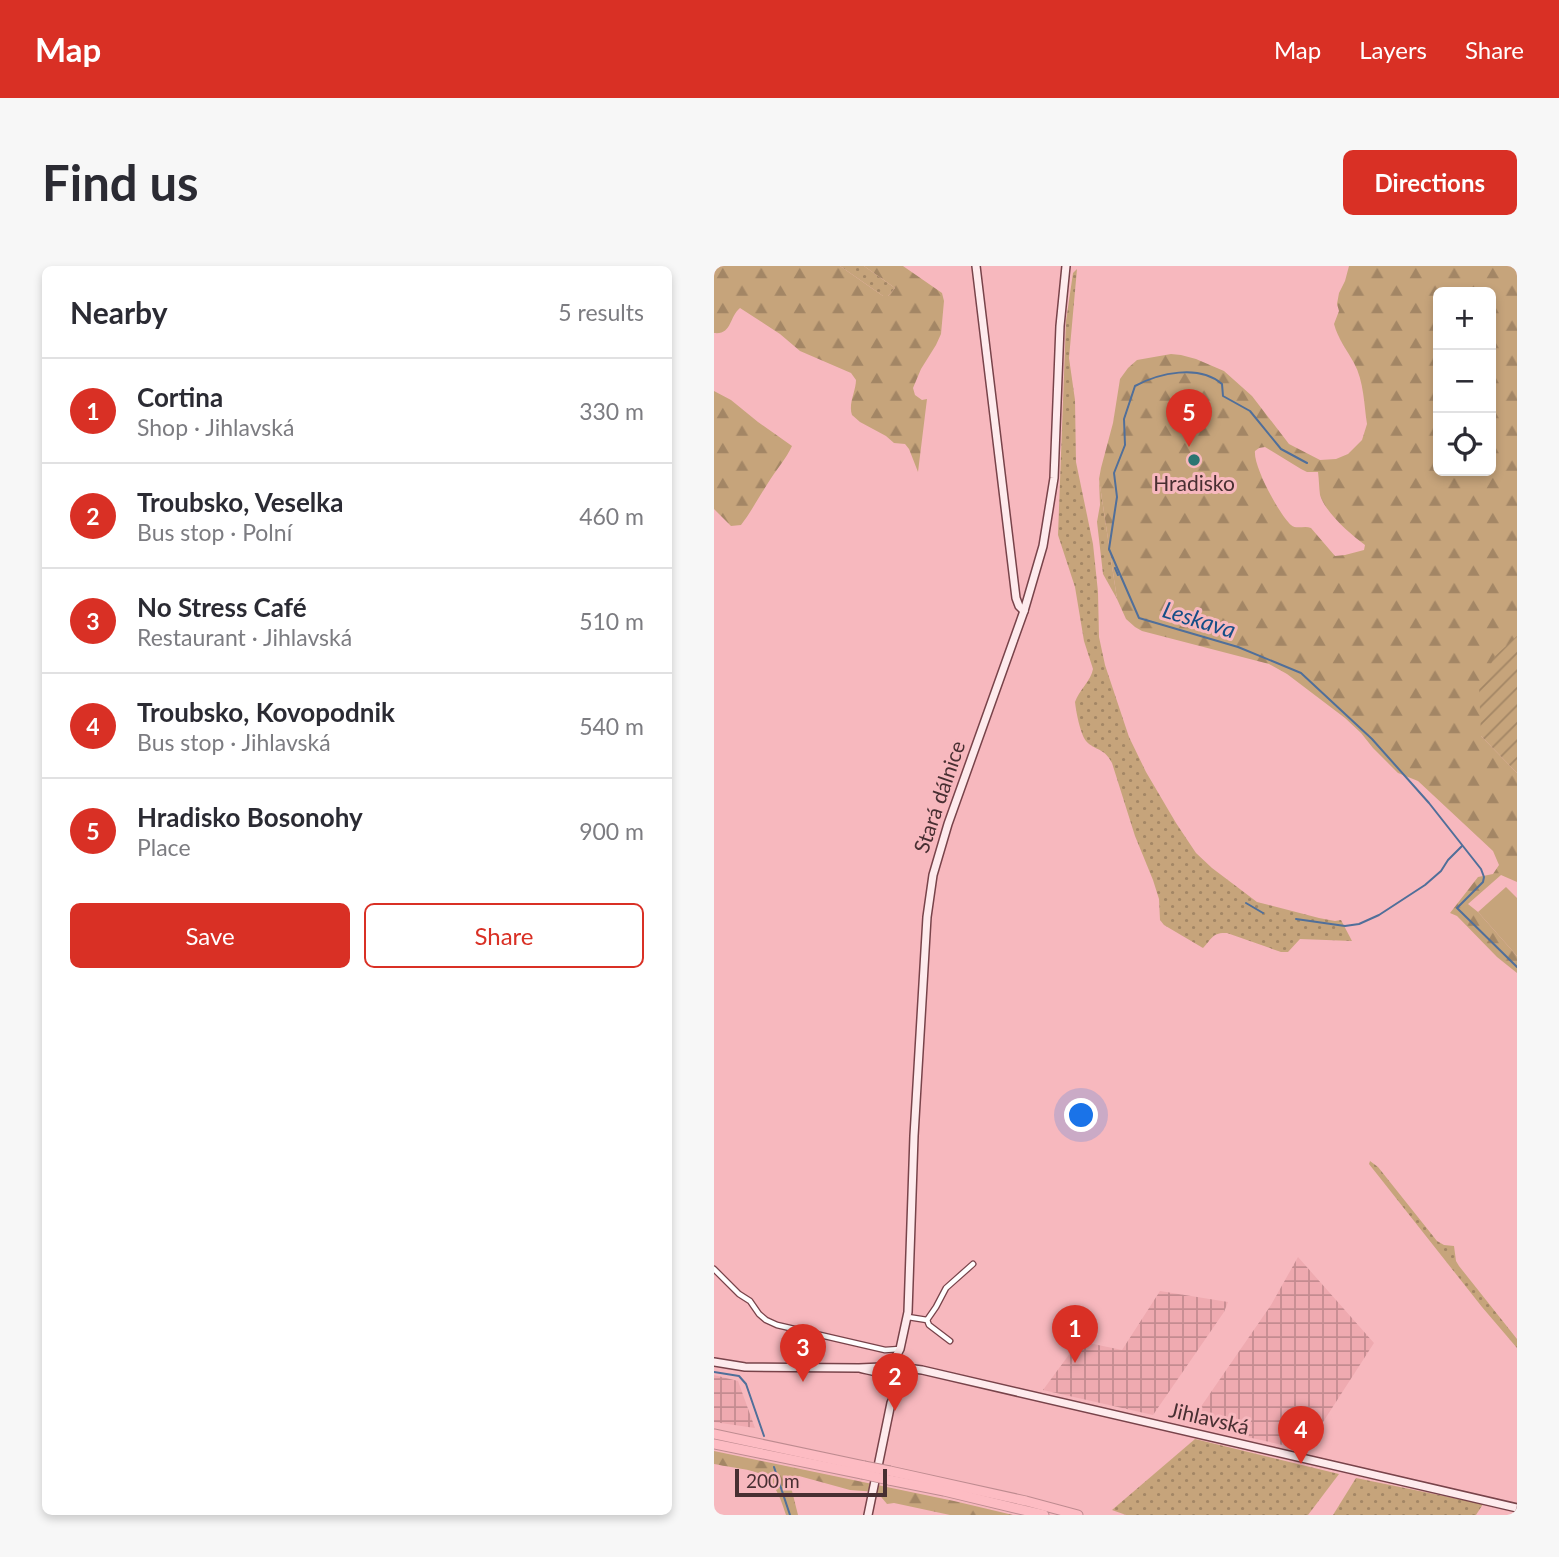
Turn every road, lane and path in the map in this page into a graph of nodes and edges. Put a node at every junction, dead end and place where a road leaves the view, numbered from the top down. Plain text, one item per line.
1 (976, 266) edge
2 (1066, 266) edge
3 (1024, 611) junction
4 (973, 1264) dead end
5 (714, 1269) edge
6 (908, 1317) junction
7 (927, 1320) junction
8 (950, 1341) dead end
9 (900, 1349) junction
10 (714, 1362) edge
11 (890, 1364) junction
12 (905, 1366) junction
13 (859, 1368) junction
14 (934, 1374) junction
15 (907, 1377) junction
16 (887, 1379) junction
17 (900, 1384) junction
18 (891, 1403) junction
19 (714, 1434) edge
20 (714, 1444) edge
21 (863, 1470) junction
22 (889, 1475) junction
23 (1517, 1508) edge
24 (867, 1515) edge
25 (1044, 1515) edge
26 (1077, 1515) edge

1 - 3 main road
2 - 3 main road, Stará dálnice
3 - 6 main road, Stará dálnice
4 - 7 street
5 - 9 street
6 - 7 street
6 - 9 main road, Stará dálnice
7 - 8 street
9 - 11 main road, Stará dálnice
9 - 12 main road, Stará dálnice
10 - 13 main road, Jihlavská
11 - 12 main road, Jihlavská
11 - 13 main road, Jihlavská
11 - 16 main road
12 - 14 main road, Jihlavská
12 - 15 main road
13 - 16 main road, Jihlavská
14 - 15 main road, Jihlavská
14 - 23 main road, Jihlavská
15 - 17 main road
16 - 17 main road, Jihlavská
16 - 18 main road
17 - 18 main road
18 - 24 main road
19 - 21 highway
20 - 21 highway
21 - 22 highway, bridge
22 - 25 highway
22 - 26 highway

